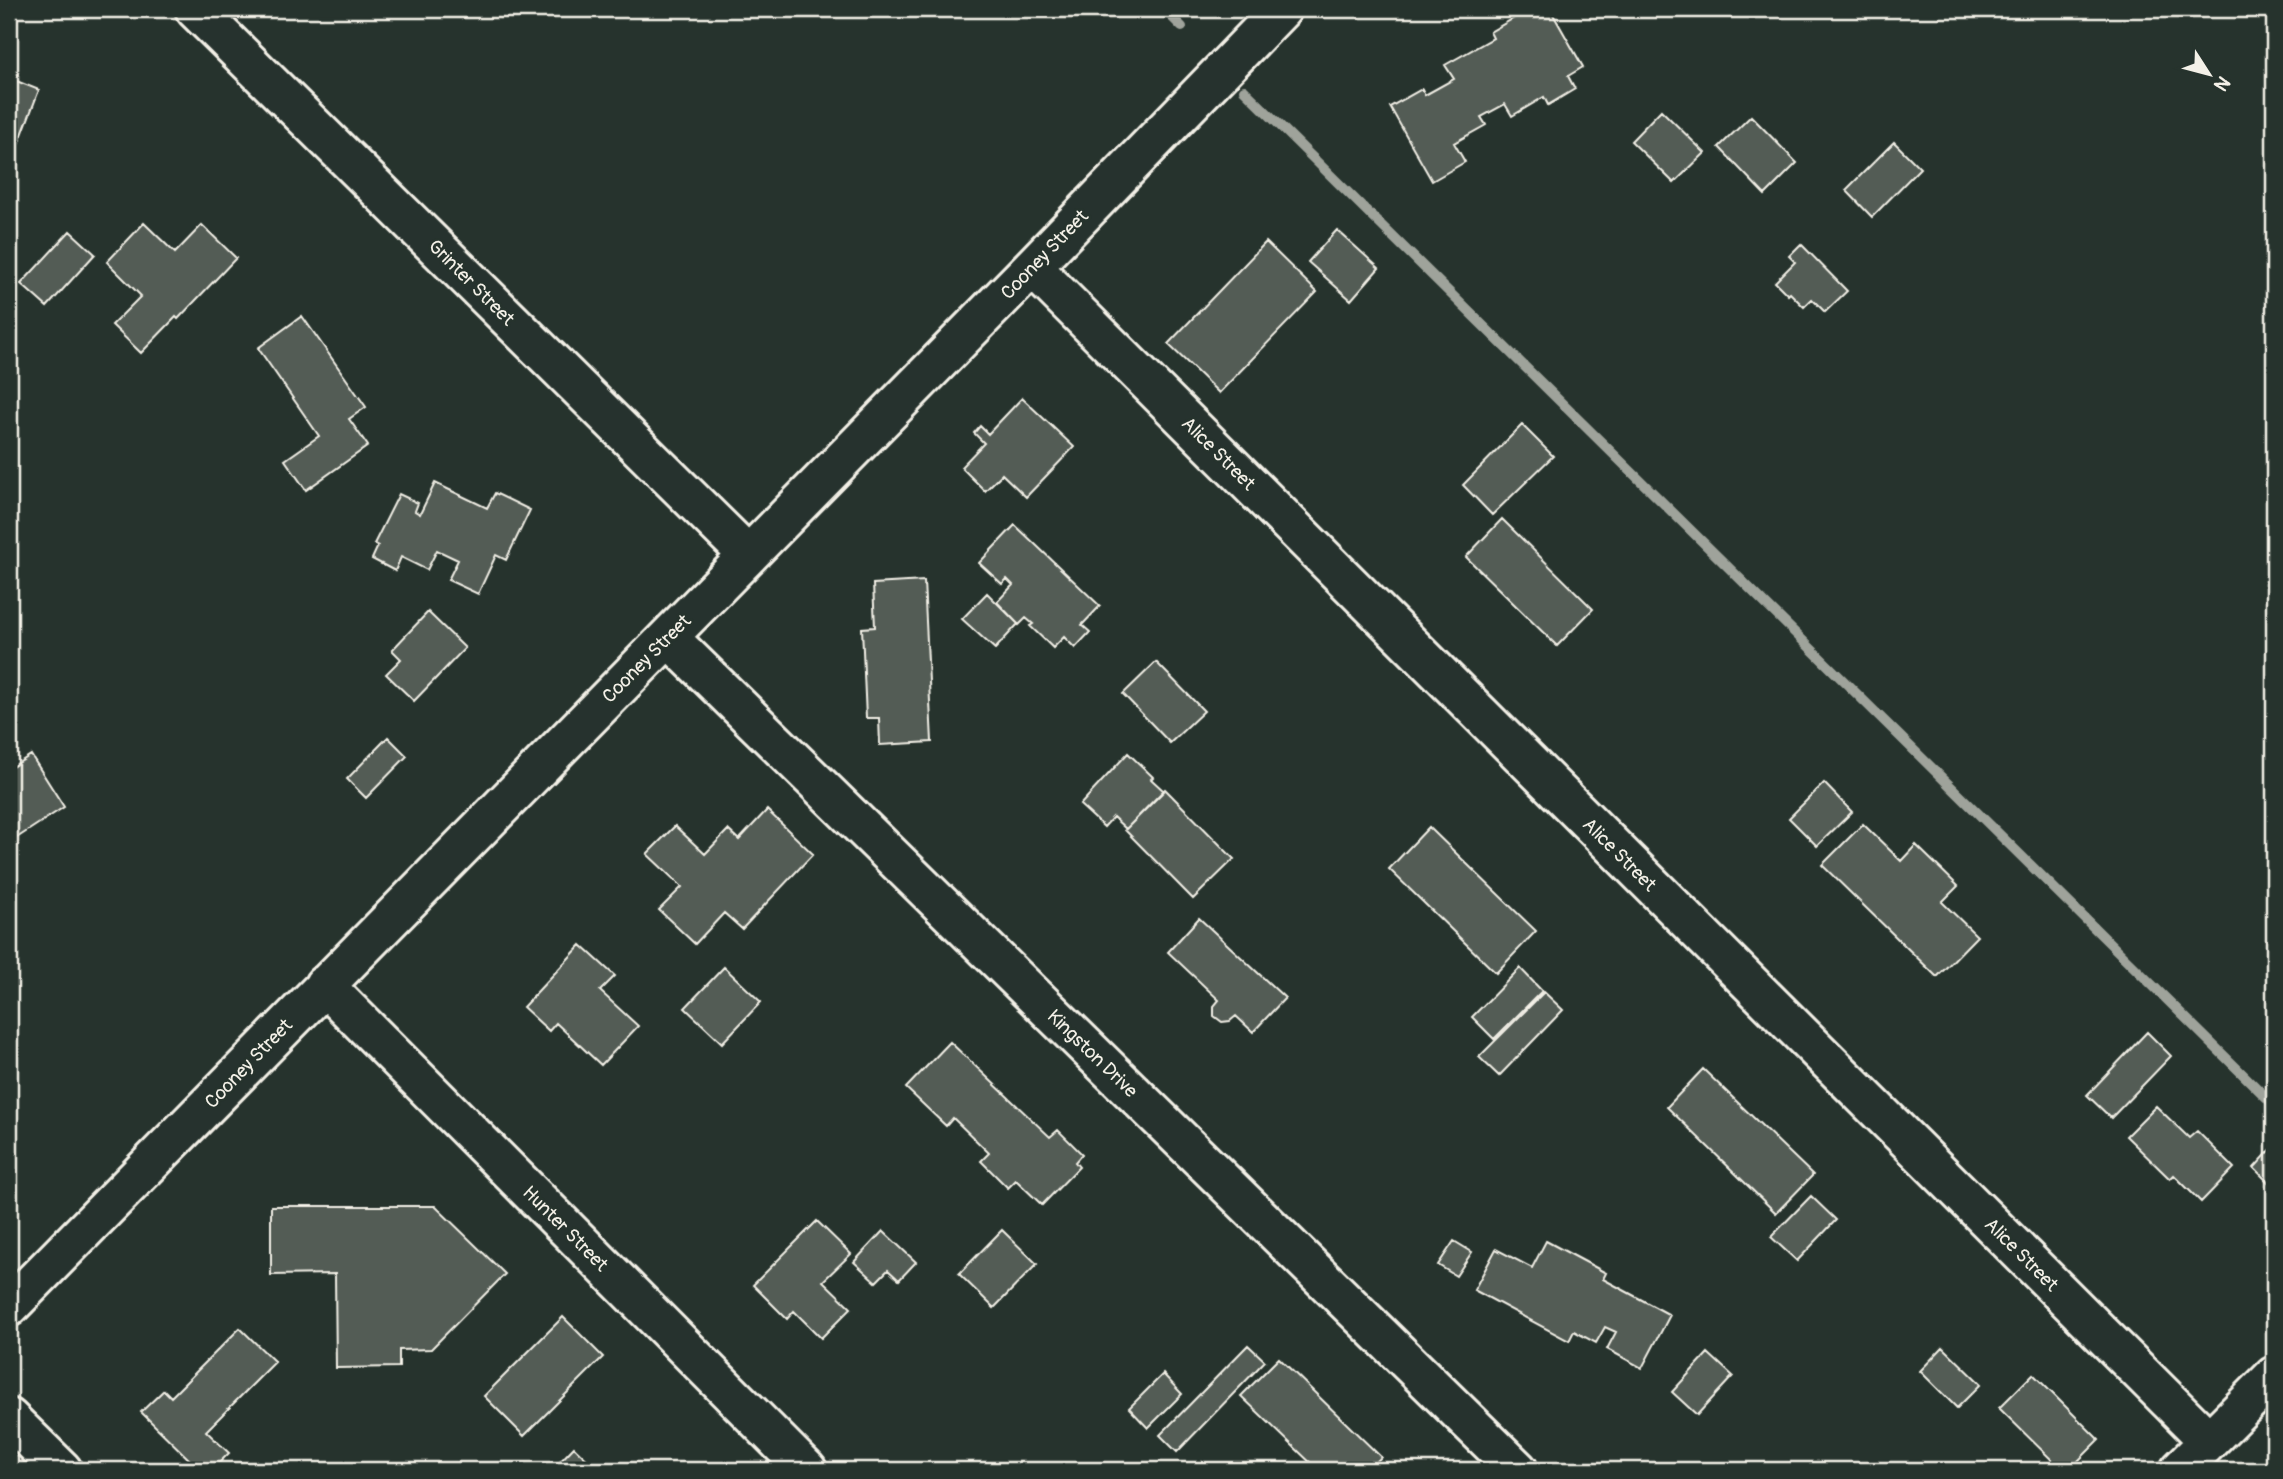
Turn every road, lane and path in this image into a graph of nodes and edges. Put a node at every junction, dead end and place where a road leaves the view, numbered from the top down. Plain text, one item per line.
1 (195, 9) edge
2 (1282, 9) edge
3 (1032, 267) junction
4 (748, 555) junction
5 (668, 636) junction
6 (324, 985) junction
7 (9, 1307) edge
8 (2274, 1376) edge
9 (9, 1418) edge
10 (2198, 1459) edge
11 (62, 1470) edge
12 (807, 1470) edge
13 (1518, 1470) edge

1 - 4 street, Grinter Street
2 - 3 street, Cooney Street
3 - 4 street, Cooney Street
3 - 10 street, Alice Street
4 - 5 street, Cooney Street
5 - 6 street, Cooney Street
5 - 13 street, Kingston Drive
6 - 7 street, Cooney Street
6 - 12 street, Hunter Street
8 - 10 street
9 - 11 street

